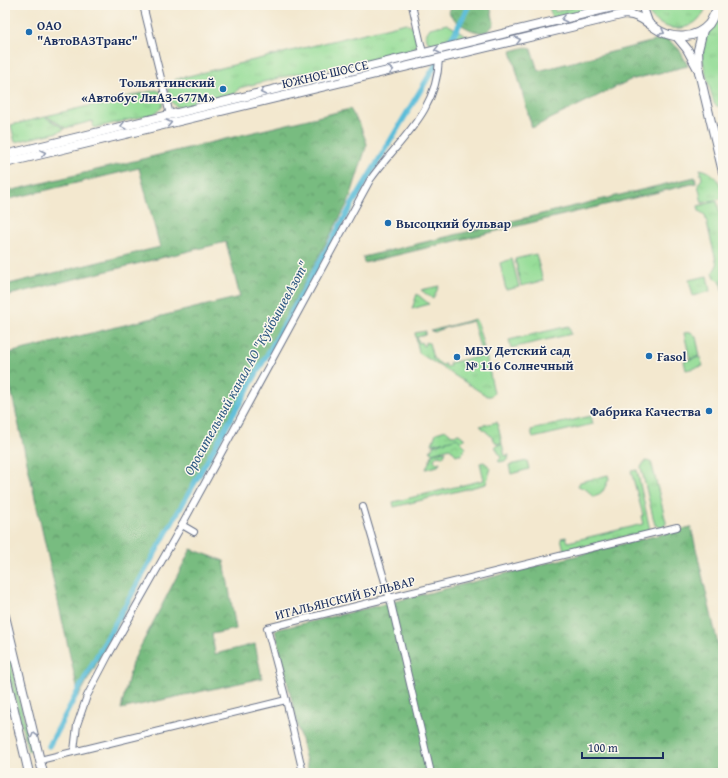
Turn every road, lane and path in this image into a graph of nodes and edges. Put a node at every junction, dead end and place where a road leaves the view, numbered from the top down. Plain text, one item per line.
1 (143, 5) edge
2 (412, 5) edge
3 (621, 5) edge
4 (642, 5) edge
5 (718, 6) edge
6 (649, 22) junction
7 (703, 30) junction
8 (678, 38) junction
9 (423, 53) junction
10 (439, 59) junction
11 (699, 72) junction
12 (170, 115) junction
13 (5, 155) edge
14 (5, 162) edge
15 (723, 172) edge
16 (363, 507) dead end
17 (182, 525) junction
18 (677, 527) dead end
19 (194, 532) dead end
20 (390, 599) junction
21 (5, 616) edge
22 (5, 672) edge
23 (286, 700) junction
24 (74, 751) junction
25 (26, 757) junction
26 (39, 757) junction
27 (30, 773) edge
28 (43, 773) edge
29 (303, 773) edge
30 (431, 773) edge

1 - 12 street
2 - 9 street
3 -> 9 main road, ЮЖНОЕ ШОССЕ
4 - 6 main road
5 - 7 main road
6 -> 8 main road, ЮЖНОЕ ШОССЕ
10 -> 6 main road, ЮЖНОЕ ШОССЕ
7 - 8 main road
7 - 11 main road
8 - 11 main road
9 -> 12 main road, ЮЖНОЕ ШОССЕ
14 -> 10 main road, ЮЖНОЕ ШОССЕ
10 - 17 street
11 - 15 main road
12 -> 13 main road, ЮЖНОЕ ШОССЕ
16 - 20 street
17 - 19 street
17 - 24 street
18 - 20 street, ИТАЛЬЯНСКИЙ БУЛЬВАР
20 - 23 street, ИТАЛЬЯНСКИЙ БУЛЬВАР
20 - 30 street
26 -> 21 main road
22 - 25 main road
23 - 24 street
23 - 29 street
24 - 26 street
25 - 26 main road
25 - 27 main road
26 - 28 main road

